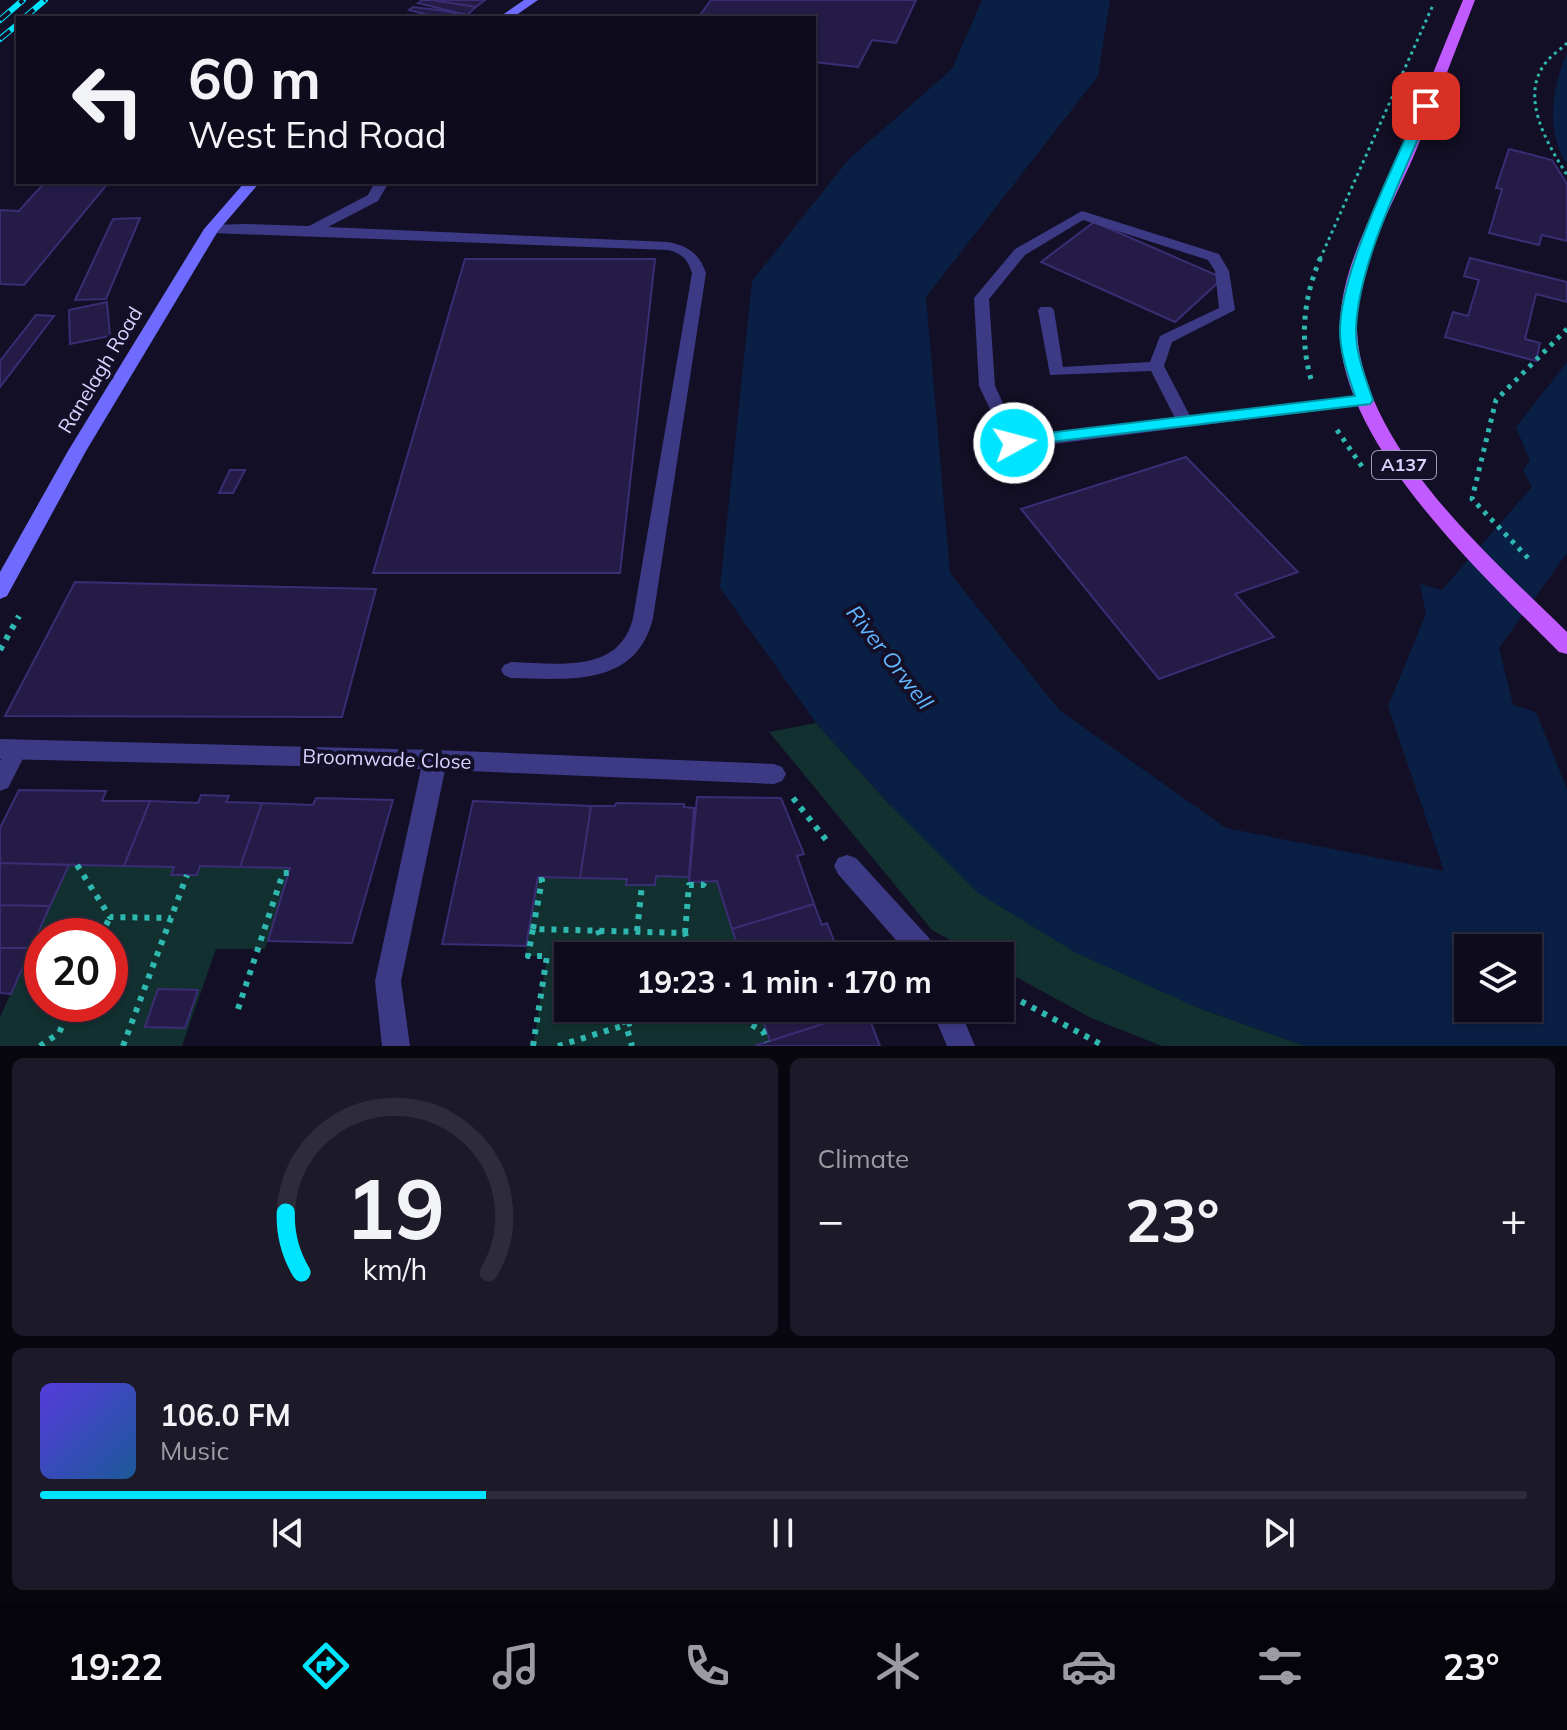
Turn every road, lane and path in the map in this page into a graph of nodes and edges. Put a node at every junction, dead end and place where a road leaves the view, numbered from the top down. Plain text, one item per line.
1 (532, 0) edge
2 (1469, 0) edge
3 (507, 16) edge
4 (1567, 43) edge
5 (1567, 175) edge
6 (251, 184) edge
7 (381, 184) edge
8 (212, 229) junction
9 (312, 231) junction
10 (1046, 310) dead end
11 (1567, 329) edge
12 (1156, 366) junction
13 (1365, 400) junction
14 (1185, 422) junction
15 (1535, 566) dead end
16 (0, 591) edge
17 (1567, 646) edge
18 (511, 670) dead end
19 (8, 749) edge
20 (435, 760) junction
21 (774, 774) joint
22 (0, 782) edge
23 (77, 865) dead end
24 (847, 866) joint
25 (289, 873) dead end
26 (187, 875) dead end
27 (538, 880) dead end
28 (705, 882) dead end
29 (642, 885) dead end
30 (110, 917) joint
31 (171, 918) junction
32 (533, 929) junction
33 (598, 930) junction
34 (637, 931) junction
35 (685, 933) junction
36 (602, 942) edge
37 (688, 942) edge
38 (915, 942) edge
39 (1014, 998) edge
40 (238, 1009) dead end
41 (64, 1022) edge
42 (625, 1022) edge
43 (635, 1022) edge
44 (746, 1022) edge
45 (951, 1022) edge
46 (626, 1025) junction
47 (767, 1042) dead end
48 (40, 1046) edge
49 (123, 1046) edge
50 (396, 1046) edge
51 (533, 1046) edge
52 (558, 1046) edge
53 (632, 1046) edge
54 (961, 1046) edge
55 (1104, 1046) edge

1 - 3 main road
2 - 13 main road, A137
4 - 5 path
6 - 8 main road, Ranelagh Road
7 - 9 lane
8 - 9 lane
8 - 16 main road, Ranelagh Road
9 - 18 lane
10 - 12 lane
11 - 15 path
12 - 14 lane
12 - 14 lane
13 - 14 lane
13 - 17 main road, A137
19 - 20 street, Broomwade Close
19 - 22 lane
20 - 21 street, Broomwade Close
20 - 50 street
21 - 24 path
23 - 30 path
24 - 38 street
25 - 40 path
26 - 31 path
27 - 32 path
28 - 35 path
29 - 34 path
30 - 31 path
31 - 49 path
32 - 33 path
32 - 51 path
33 - 34 path
33 - 36 path
34 - 35 path
35 - 37 path
39 - 55 path
41 - 48 path
42 - 46 path
43 - 46 path
44 - 47 path
45 - 54 street
46 - 52 path
46 - 53 path

